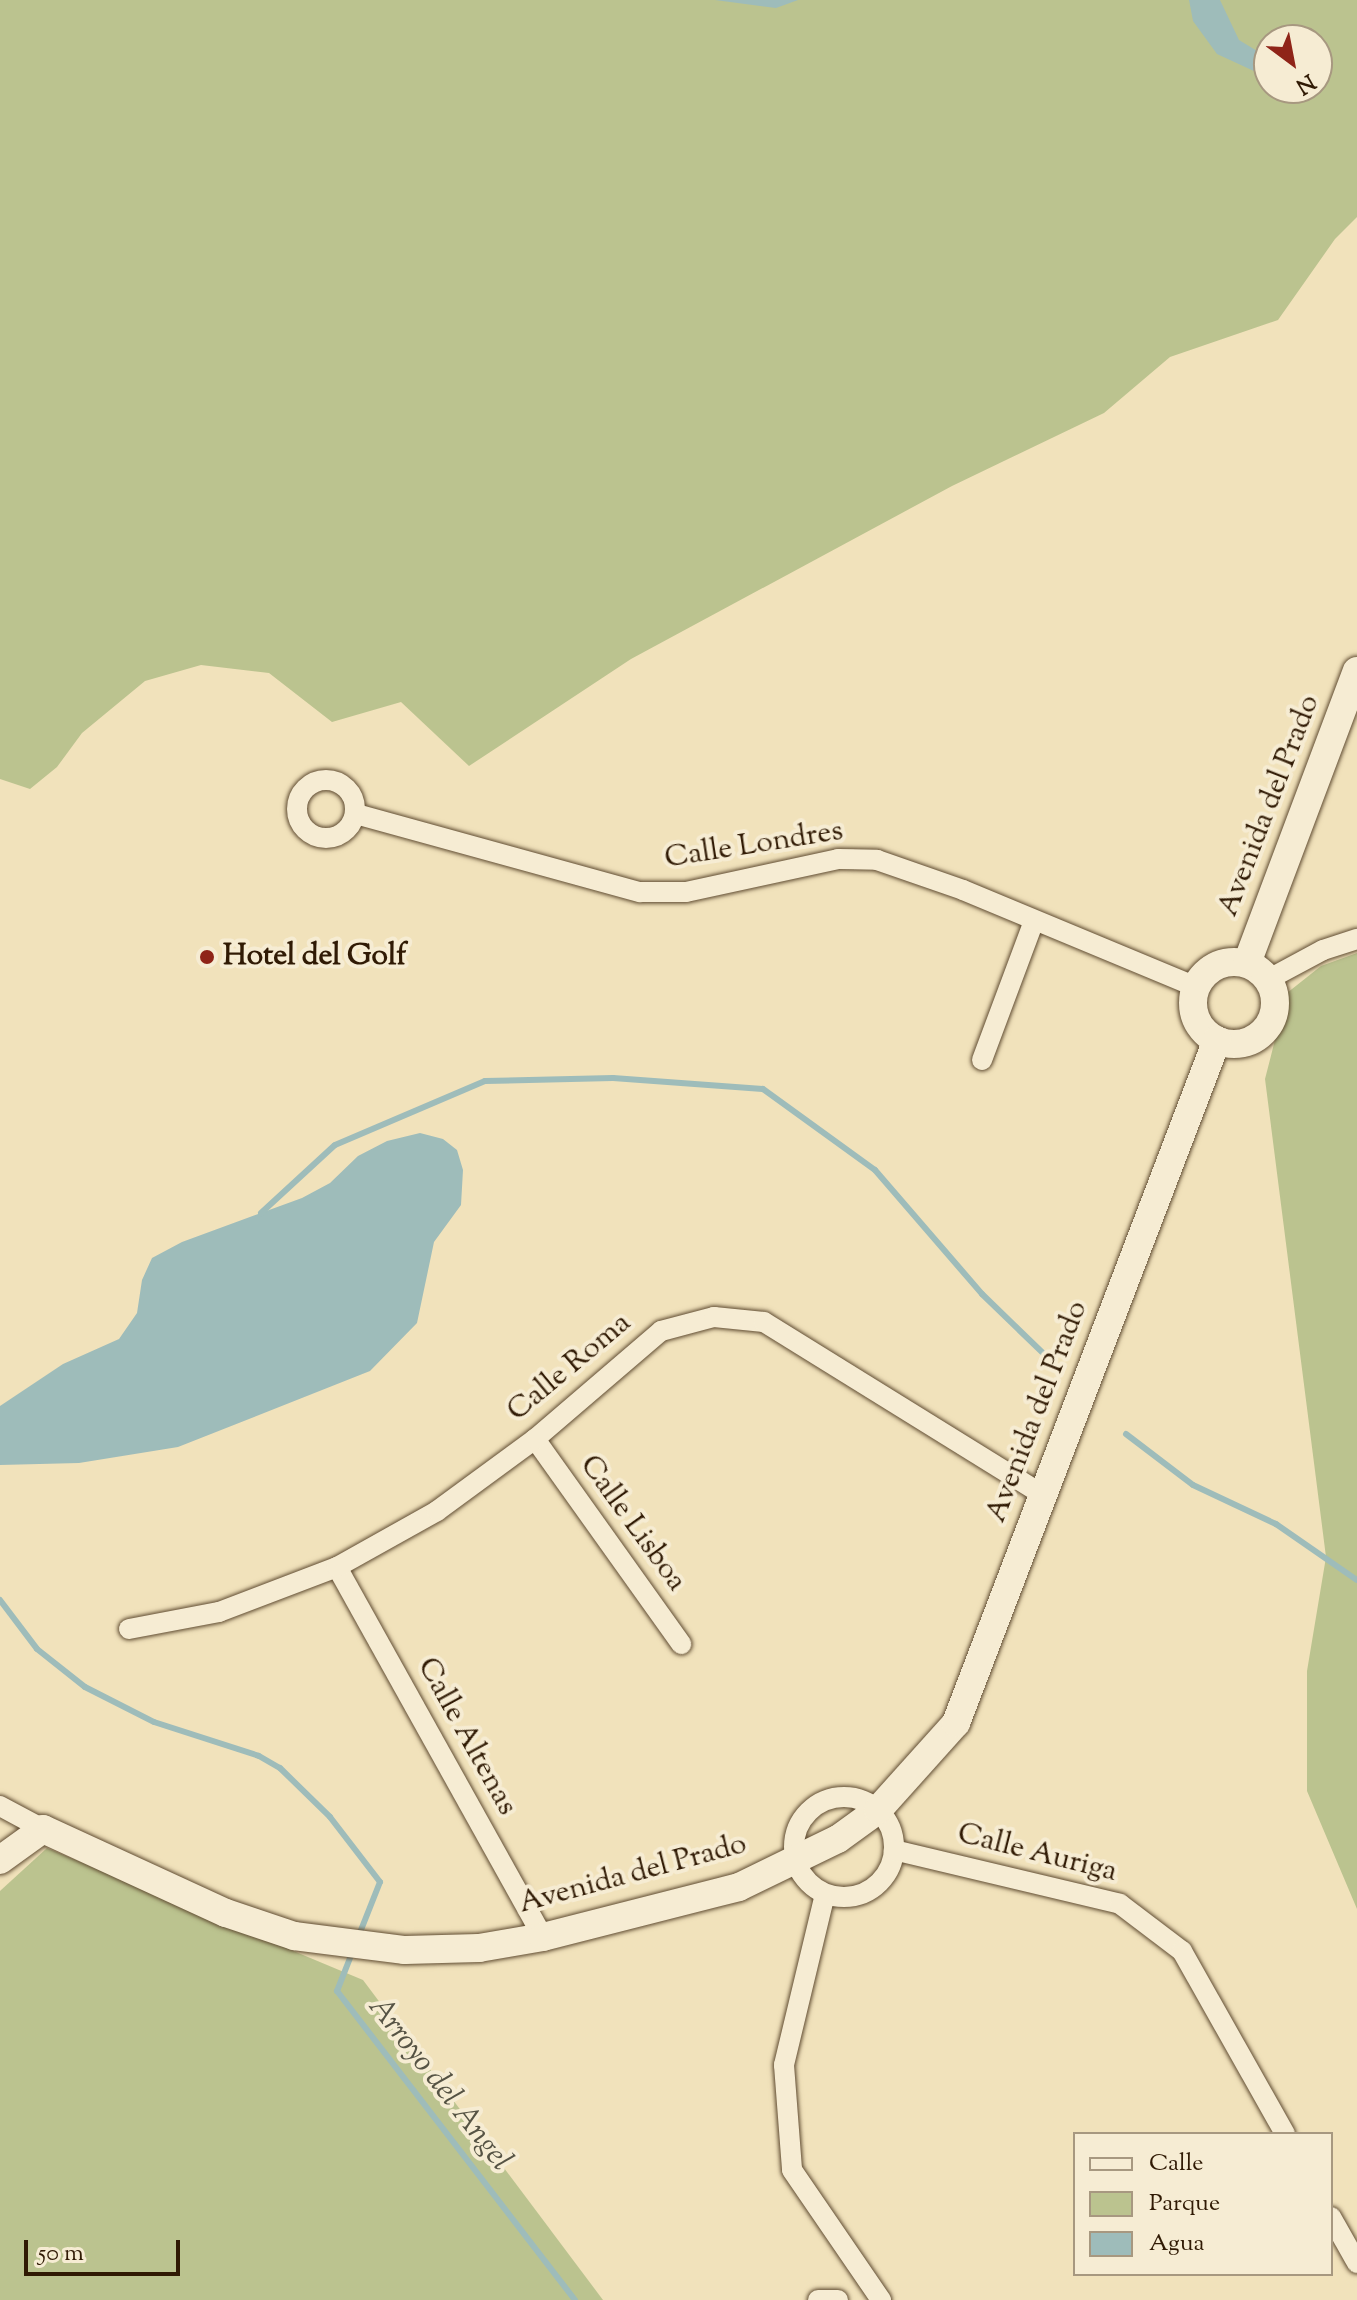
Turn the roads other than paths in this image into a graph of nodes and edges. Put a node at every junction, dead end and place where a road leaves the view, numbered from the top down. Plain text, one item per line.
1 (1357, 671) edge
2 (356, 814) dead end
3 (1034, 921) junction
4 (1357, 939) edge
5 (1258, 971) junction
6 (1196, 987) junction
7 (1217, 1040) junction
8 (982, 1060) dead end
9 (535, 1439) junction
10 (1043, 1495) junction
11 (337, 1567) junction
12 (129, 1629) dead end
13 (681, 1644) dead end
14 (0, 1806) edge
15 (878, 1810) junction
16 (43, 1829) junction
17 (894, 1850) junction
18 (0, 1860) edge
19 (796, 1863) junction
20 (825, 1894) junction
21 (543, 1937) junction
22 (1284, 2132) edge
23 (1333, 2221) edge
24 (1357, 2263) edge
25 (818, 2300) edge
26 (838, 2300) edge
27 (881, 2300) edge

1 - 5 street, Avenida del Prado
2 - 3 street, Calle Londres
3 - 6 street, Calle Londres
3 - 8 street
4 - 5 street
5 - 6 street
5 - 7 street
6 - 7 street
7 - 10 street, Avenida del Prado
9 - 10 street, Calle Roma
9 - 11 street, Calle Roma
9 - 13 street, Calle Lisboa
10 - 15 street, Avenida del Prado
11 - 12 street, Calle Roma
11 - 21 street, Calle Altenas
14 - 16 street, Avenida del Prado
15 - 17 street
15 - 19 street, Avenida del Prado
15 - 19 street
16 - 18 street
16 - 21 street, Avenida del Prado
17 - 20 street
17 - 22 street, Calle Auriga
19 - 20 street
19 - 21 street, Avenida del Prado
20 - 27 street
23 - 24 street
25 - 26 street

